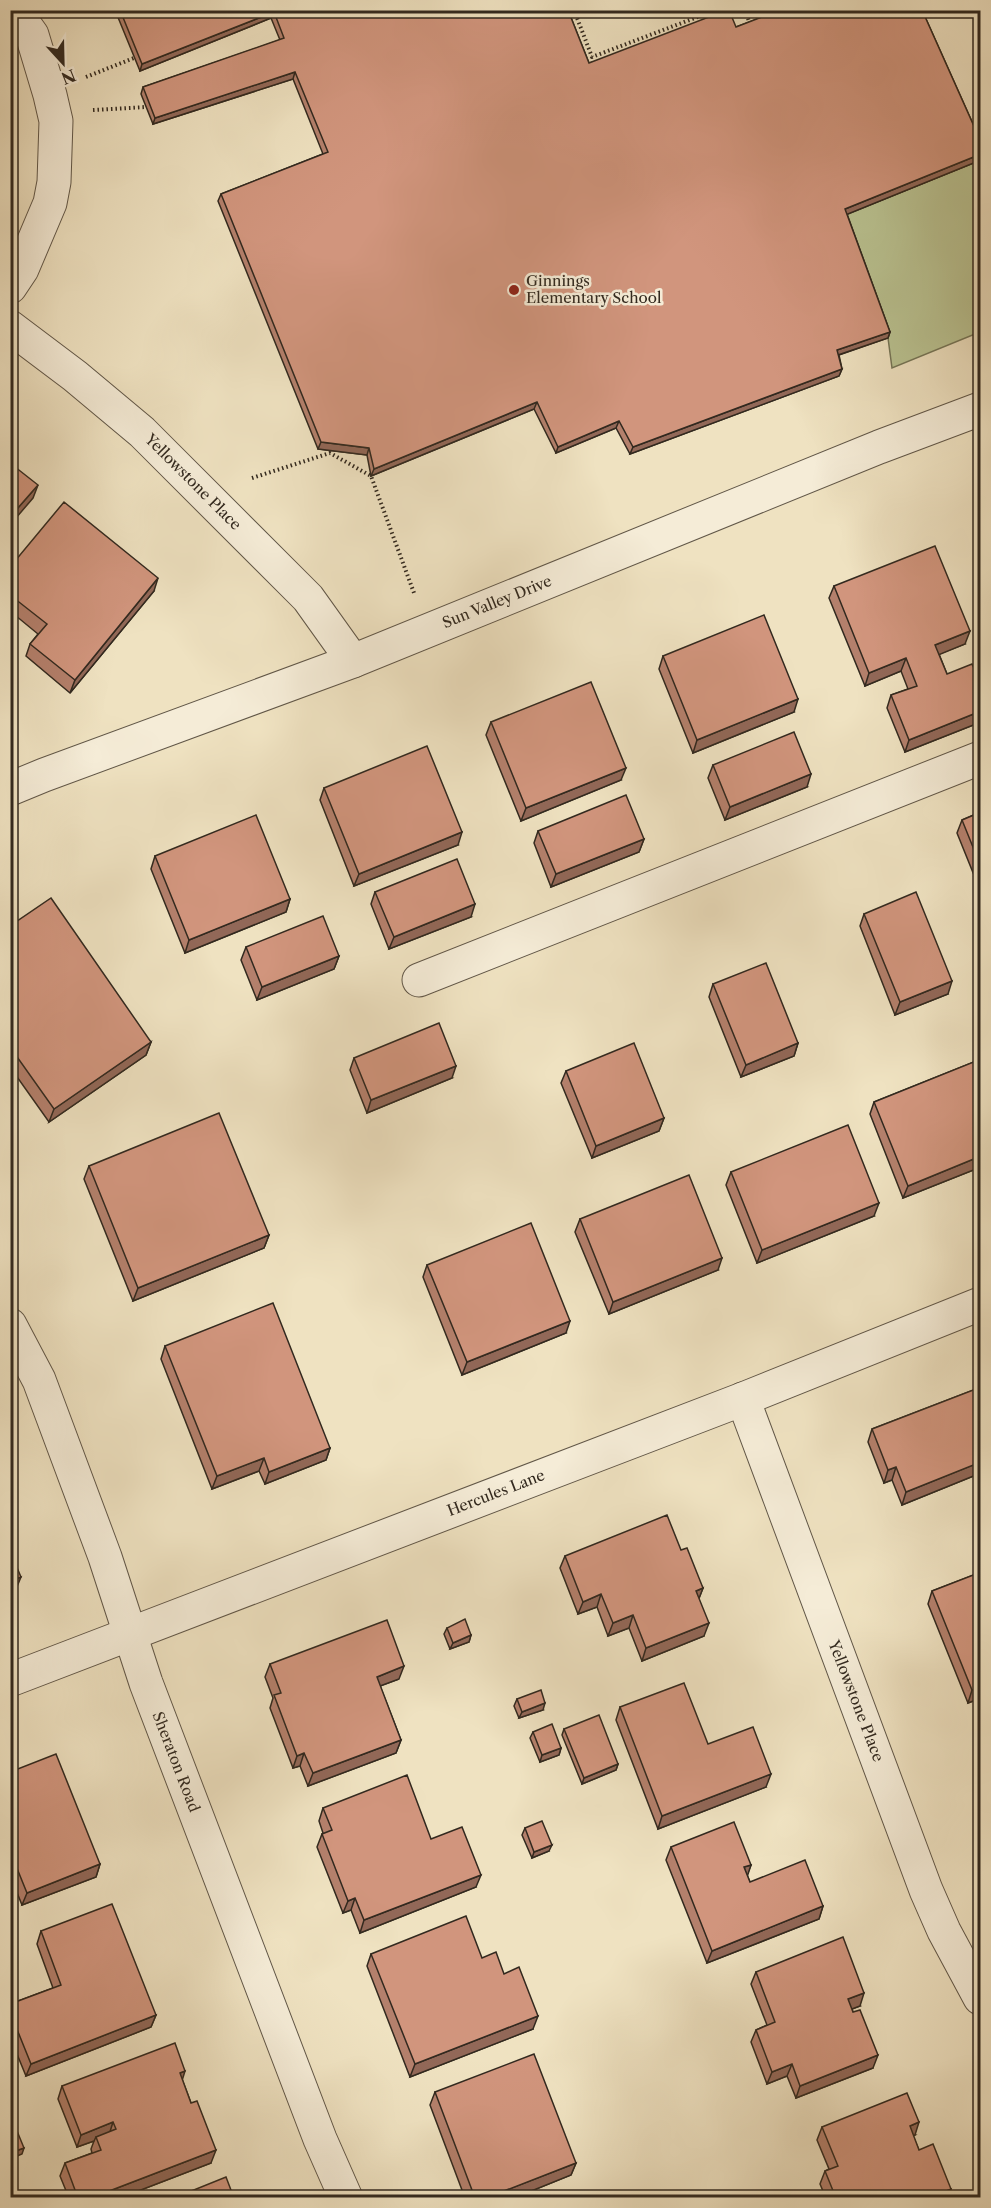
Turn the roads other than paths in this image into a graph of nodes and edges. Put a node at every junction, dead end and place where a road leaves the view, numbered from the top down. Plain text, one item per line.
1 (14, 10) edge
2 (10, 287) edge
3 (10, 327) edge
4 (981, 409) edge
5 (353, 661) junction
6 (981, 758) edge
7 (10, 789) edge
8 (419, 980) dead end
9 (981, 1304) edge
10 (10, 1325) edge
11 (743, 1399) junction
12 (129, 1635) junction
13 (10, 1680) edge
14 (981, 1998) edge
15 (346, 2198) edge

1 - 2 street
3 - 5 street, Yellowstone Place
4 - 5 street, Sun Valley Drive
5 - 7 street, Sun Valley Drive
6 - 8 street
9 - 11 street, Hercules Lane
10 - 12 street, Sheraton Road
11 - 12 street, Hercules Lane
11 - 14 street, Yellowstone Place
12 - 13 street, Hercules Lane
12 - 15 street, Sheraton Road

